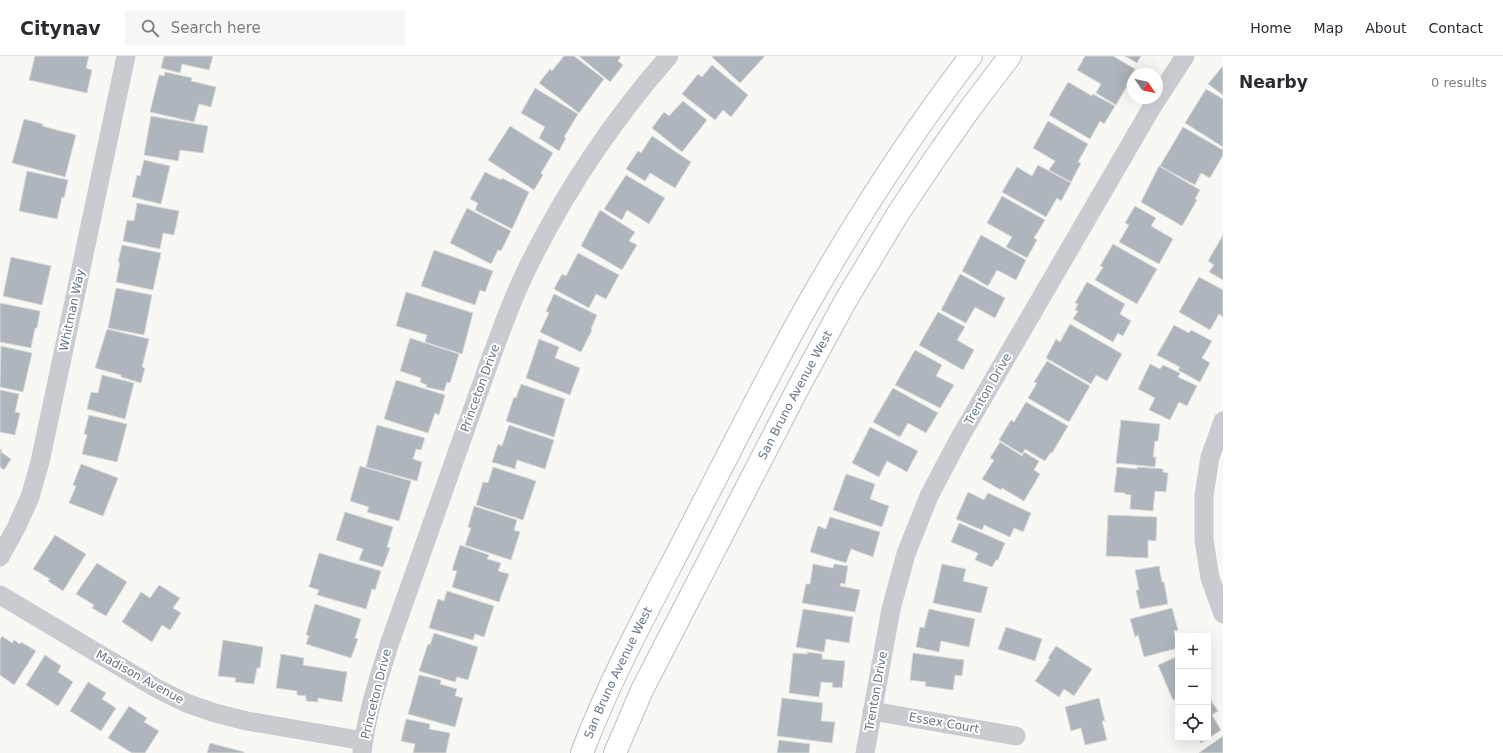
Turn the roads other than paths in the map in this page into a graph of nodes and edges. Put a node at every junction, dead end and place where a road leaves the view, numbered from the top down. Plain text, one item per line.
1 (126, 56) edge
2 (669, 56) edge
3 (971, 56) edge
4 (1010, 56) edge
5 (1185, 56) edge
6 (1223, 421) edge
7 (0, 557) edge
8 (0, 595) edge
9 (1223, 614) edge
10 (872, 711) junction
11 (1016, 736) dead end
12 (363, 747) edge
13 (582, 753) edge
14 (615, 753) edge
15 (865, 753) edge

1 - 7 street, Whitman Way
2 - 12 street, Princeton Drive
3 - 13 main road, San Bruno Avenue West
4 - 14 main road, San Bruno Avenue West
5 - 10 street, Trenton Drive
6 - 9 street
8 - 12 street, Madison Avenue
10 - 11 street, Essex Court
10 - 15 street, Trenton Drive

